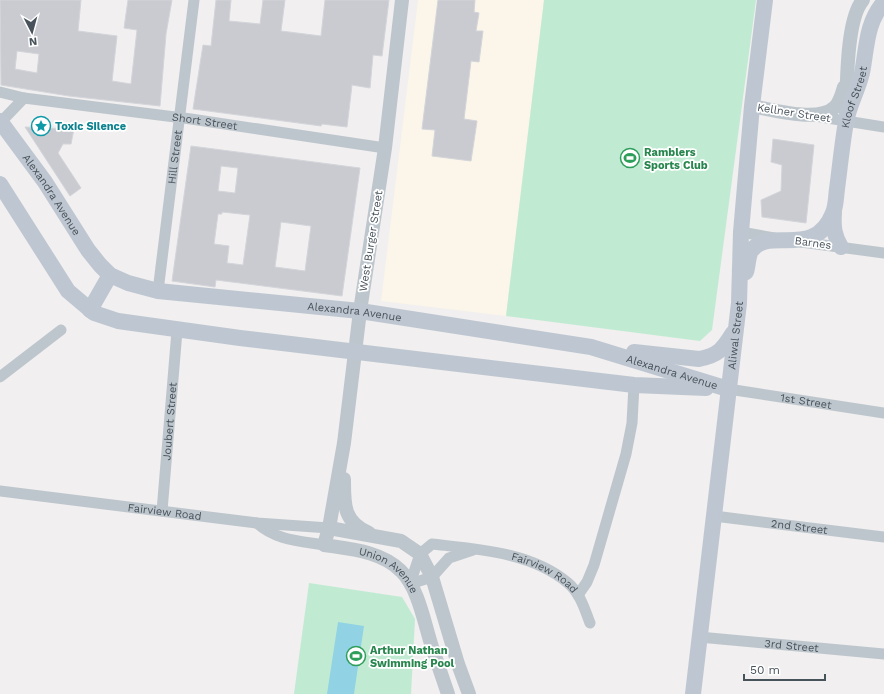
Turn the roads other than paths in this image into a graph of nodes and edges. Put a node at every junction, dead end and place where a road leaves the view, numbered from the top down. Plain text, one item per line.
1 (194, 0) edge
2 (402, 0) edge
3 (765, 0) edge
4 (863, 0) edge
5 (884, 2) edge
6 (847, 76) junction
7 (0, 92) edge
8 (24, 98) junction
9 (752, 106) junction
10 (811, 116) junction
11 (180, 117) junction
12 (1, 121) edge
13 (846, 121) junction
14 (884, 127) edge
15 (385, 148) junction
16 (2, 192) edge
17 (834, 213) junction
18 (741, 232) junction
19 (797, 242) junction
20 (841, 247) junction
21 (884, 253) edge
22 (110, 275) junction
23 (158, 291) junction
24 (739, 303) junction
25 (90, 310) junction
26 (360, 311) junction
27 (736, 328) junction
28 (61, 330) dead end
29 (177, 331) junction
30 (590, 347) junction
31 (354, 352) junction
32 (0, 378) edge
33 (634, 385) junction
34 (728, 389) junction
35 (884, 412) edge
36 (344, 443) junction
37 (0, 491) edge
38 (162, 511) junction
39 (714, 516) junction
40 (257, 523) junction
41 (329, 528) junction
42 (376, 537) junction
43 (884, 537) edge
44 (324, 544) junction
45 (478, 549) junction
46 (420, 554) junction
47 (432, 577) junction
48 (410, 584) junction
49 (578, 595) junction
50 (590, 623) dead end
51 (699, 637) junction
52 (884, 654) edge
53 (448, 694) edge
54 (469, 694) edge
55 (693, 694) edge

1 - 11 street, Hill Street
2 - 15 street, West Burger Street
3 - 9 main road, Aliwal Street
4 - 6 street, Kloof Street
5 - 13 main road, Kloof Street
6 - 10 street
6 - 13 street, Kloof Street
7 - 8 street, Short Street
8 - 11 street, Short Street
8 - 12 street
9 - 10 street, Kellner Street
9 - 18 main road, Aliwal Street
10 - 13 street, Kellner Street
11 - 15 street, Short Street
11 - 23 street, Hill Street
12 - 22 main road, Alexandra Avenue
13 - 14 street, Kellner Street
13 - 17 main road
15 - 26 street, West Burger Street
16 - 25 main road, Alexandra Avenue
17 - 19 main road
17 - 20 main road
18 - 19 street, Barnes
18 - 24 main road, Aliwal Street
19 - 20 street, Barnes
19 - 24 main road
20 - 21 street, Barnes
22 - 23 main road, Alexandra Avenue
22 - 25 main road
23 - 26 main road, Alexandra Avenue
24 - 27 main road, Aliwal Street
25 - 29 main road, Alexandra Avenue
26 - 30 main road, Alexandra Avenue
26 - 31 street, West Burger Street
27 - 30 main road
27 - 34 main road, Aliwal Street
28 - 32 street
29 - 31 main road, Alexandra Avenue
29 - 38 street, Joubert Street
30 - 34 main road, Alexandra Avenue
31 - 33 main road, Alexandra Avenue
31 - 36 street, West Burger Street
33 - 34 main road, Alexandra Avenue
33 - 49 street
34 - 35 street, 1st Street
34 - 39 main road, Aliwal Street
36 - 41 street, West Burger Street
36 - 42 street
37 - 38 street, Fairview Road
38 - 40 street, Fairview Road
39 - 43 street, 2nd Street
39 - 51 main road, Aliwal Street
40 - 41 street, Fairview Road
40 - 44 street, Union Avenue
41 - 42 street, Union Avenue
41 - 44 street, West Burger Street
42 - 46 street, Union Avenue
44 - 48 street, Union Avenue
45 - 46 street, Fairview Road
45 - 47 street
45 - 49 street, Fairview Road
46 - 47 street, Union Avenue
46 - 48 street
47 - 48 street
47 - 54 street, Union Avenue
48 - 53 street, Union Avenue
49 - 50 street, Fairview Road
51 - 52 street, 3rd Street
51 - 55 main road, Aliwal Street

